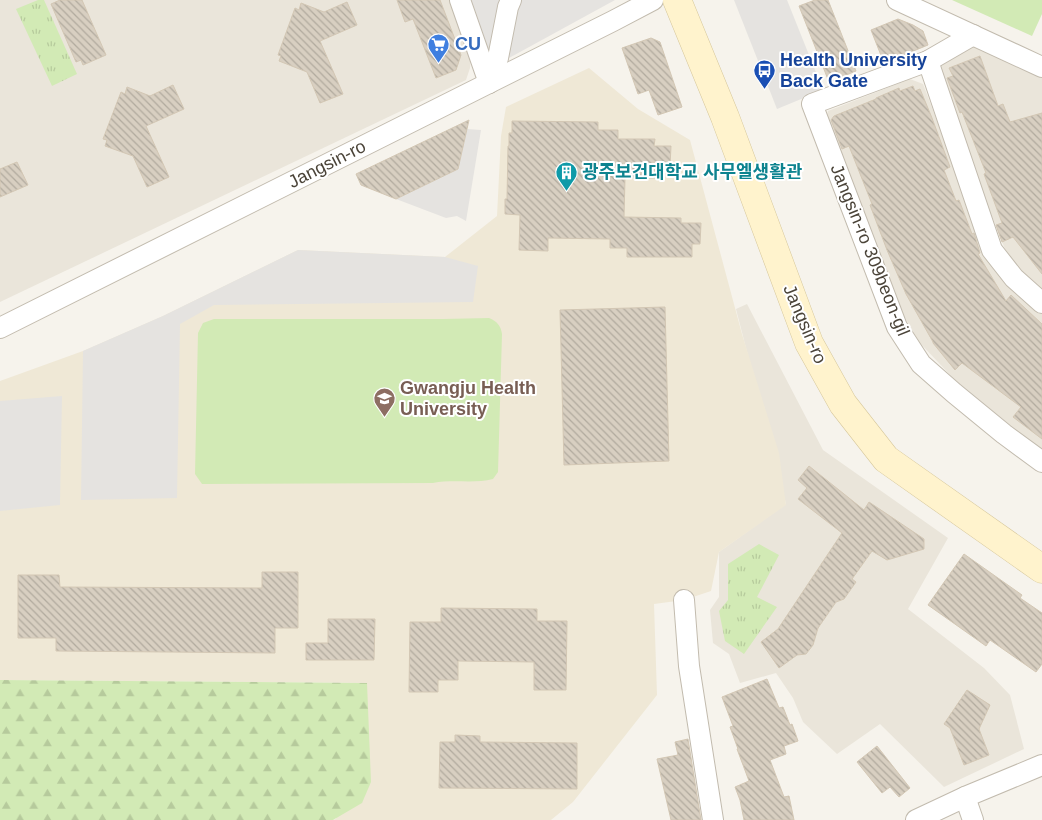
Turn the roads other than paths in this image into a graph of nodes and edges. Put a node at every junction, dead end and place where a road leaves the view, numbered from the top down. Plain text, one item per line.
1 (460, 0) edge
2 (511, 0) edge
3 (653, 0) edge
4 (677, 0) edge
5 (897, 0) edge
6 (973, 35) junction
7 (928, 61) junction
8 (1042, 67) edge
9 (489, 82) junction
10 (1042, 303) edge
11 (0, 328) edge
12 (1042, 462) edge
13 (1042, 569) edge
14 (684, 600) dead end
15 (1042, 765) edge
16 (965, 797) junction
17 (714, 820) edge
18 (916, 820) edge
19 (973, 820) edge

1 - 9 street
2 - 9 street
3 - 9 street, Jangsin-ro
4 - 13 main road, Jangsin-ro
5 - 6 street
6 - 7 street, Jangsin-ro 309beon-gil
6 - 8 street
7 - 10 street
7 - 12 street, Jangsin-ro 309beon-gil
9 - 11 street, Jangsin-ro
14 - 17 street
15 - 16 street
16 - 18 street
16 - 19 street

